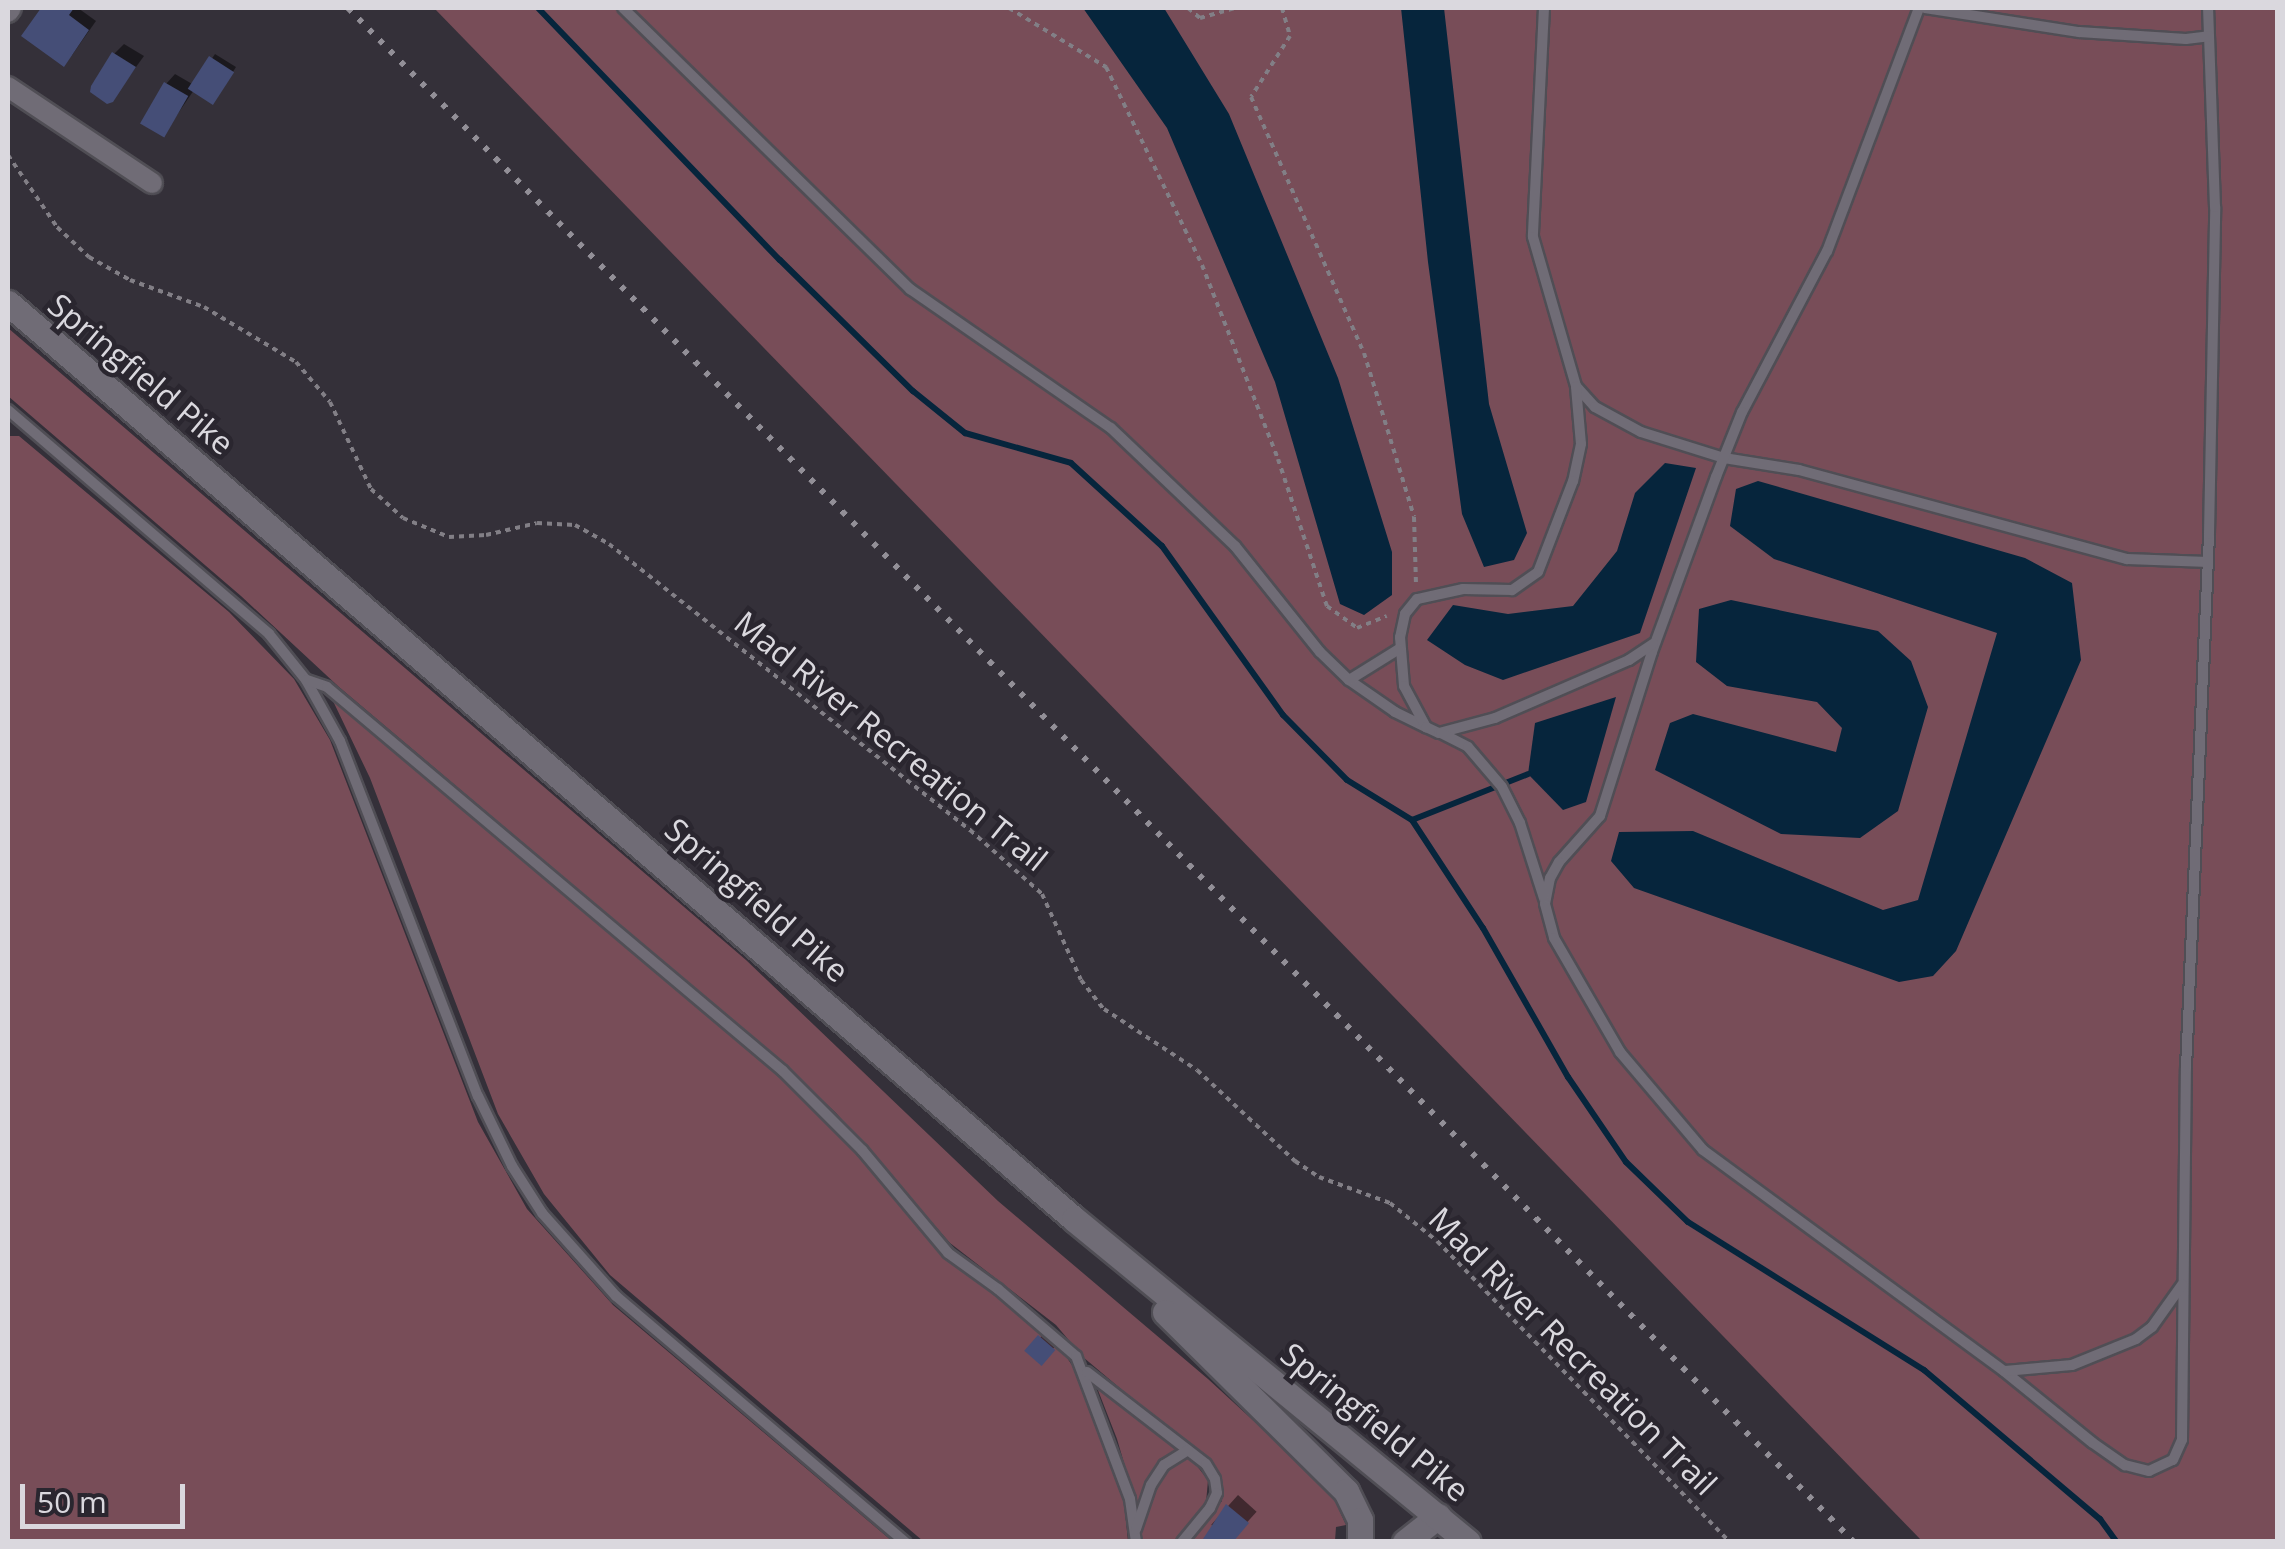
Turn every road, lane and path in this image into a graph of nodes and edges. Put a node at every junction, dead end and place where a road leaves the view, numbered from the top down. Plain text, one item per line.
1 (623, 8) edge
2 (1009, 8) edge
3 (1188, 8) edge
4 (1236, 8) edge
5 (1282, 8) edge
6 (1544, 8) edge
7 (1922, 8) edge
8 (2208, 8) edge
9 (2209, 36) junction
10 (8, 87) edge
11 (8, 154) edge
12 (152, 184) dead end
13 (8, 302) edge
14 (1576, 386) junction
15 (11, 416) edge
16 (1724, 458) junction
17 (2208, 562) junction
18 (1417, 598) junction
19 (1657, 640) junction
20 (1399, 649) junction
21 (306, 680) junction
22 (1349, 680) junction
23 (1426, 727) junction
24 (1439, 732) junction
25 (1545, 904) junction
26 (1074, 1219) junction
27 (2182, 1284) junction
28 (1082, 1368) junction
29 (2004, 1371) junction
30 (1188, 1450) junction
31 (1438, 1516) junction
32 (1136, 1536) edge
33 (905, 1542) edge
34 (1182, 1542) edge
35 (1360, 1542) edge
36 (1405, 1542) edge
37 (1433, 1542) edge
38 (1468, 1542) edge
39 (1730, 1542) edge

1 - 22 lane
2 - 18 path
3 - 4 path
5 - 18 path
6 - 14 lane
7 - 9 lane
7 - 16 lane
8 - 9 lane
9 - 17 lane
10 - 12 street
11 - 39 path, Mad River Recreation Trail
13 - 26 main road, Springfield Pike
14 - 16 lane
14 - 18 lane
15 - 21 lane
16 - 17 lane
16 - 19 lane
17 - 27 lane
18 - 20 lane
19 - 24 lane
19 - 25 lane
20 - 22 lane
20 - 23 lane
21 - 28 lane
21 - 33 lane
22 - 23 lane
23 - 24 lane
24 - 25 lane
25 - 29 lane
26 - 31 main road, Springfield Pike
26 - 35 main road
27 - 29 lane
27 - 29 lane
28 - 30 lane
28 - 32 lane
30 - 32 lane
30 - 34 lane
31 - 36 main road
31 - 37 main road
31 - 38 main road, Springfield Pike

